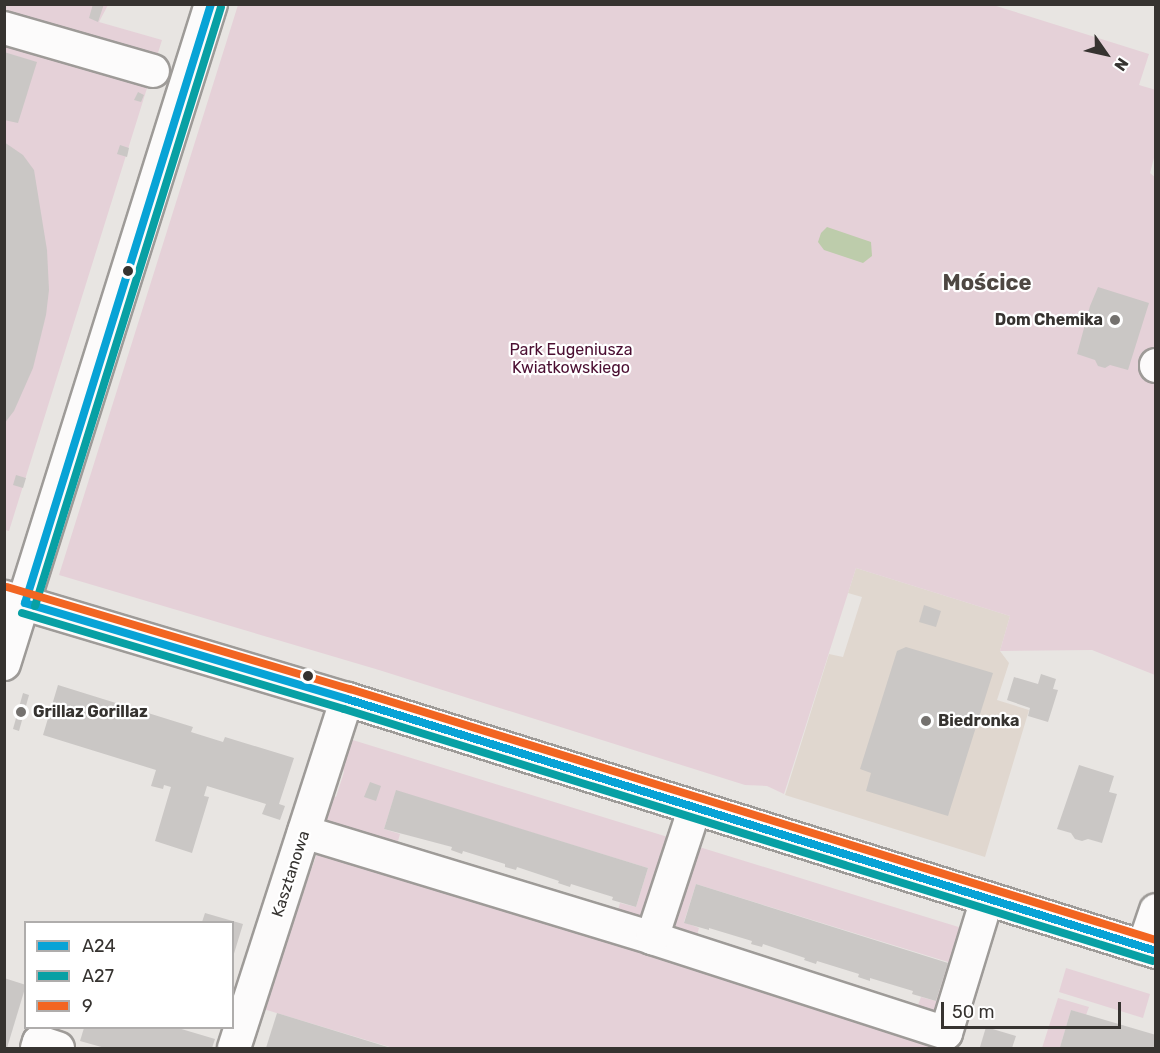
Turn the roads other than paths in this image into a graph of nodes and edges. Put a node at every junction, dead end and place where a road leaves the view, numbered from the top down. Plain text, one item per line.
1 (211, 4) edge
2 (4, 28) edge
3 (153, 71) dead end
4 (14, 600) edge
5 (4, 664) edge
6 (346, 699) junction
7 (694, 810) junction
8 (301, 843) junction
9 (987, 899) junction
10 (1155, 910) edge
11 (652, 938) junction
12 (1149, 950) edge
13 (37, 1048) edge
14 (58, 1048) edge
15 (234, 1048) edge

1 - 4 street
2 - 3 street
4 - 5 street
4 - 6 main road
6 - 7 main road
6 - 8 street, Kasztanowa
7 - 9 main road
7 - 11 street
8 - 11 street
8 - 15 street, Kasztanowa
9 - 11 street
9 - 12 main road
10 - 12 street
13 - 14 street

